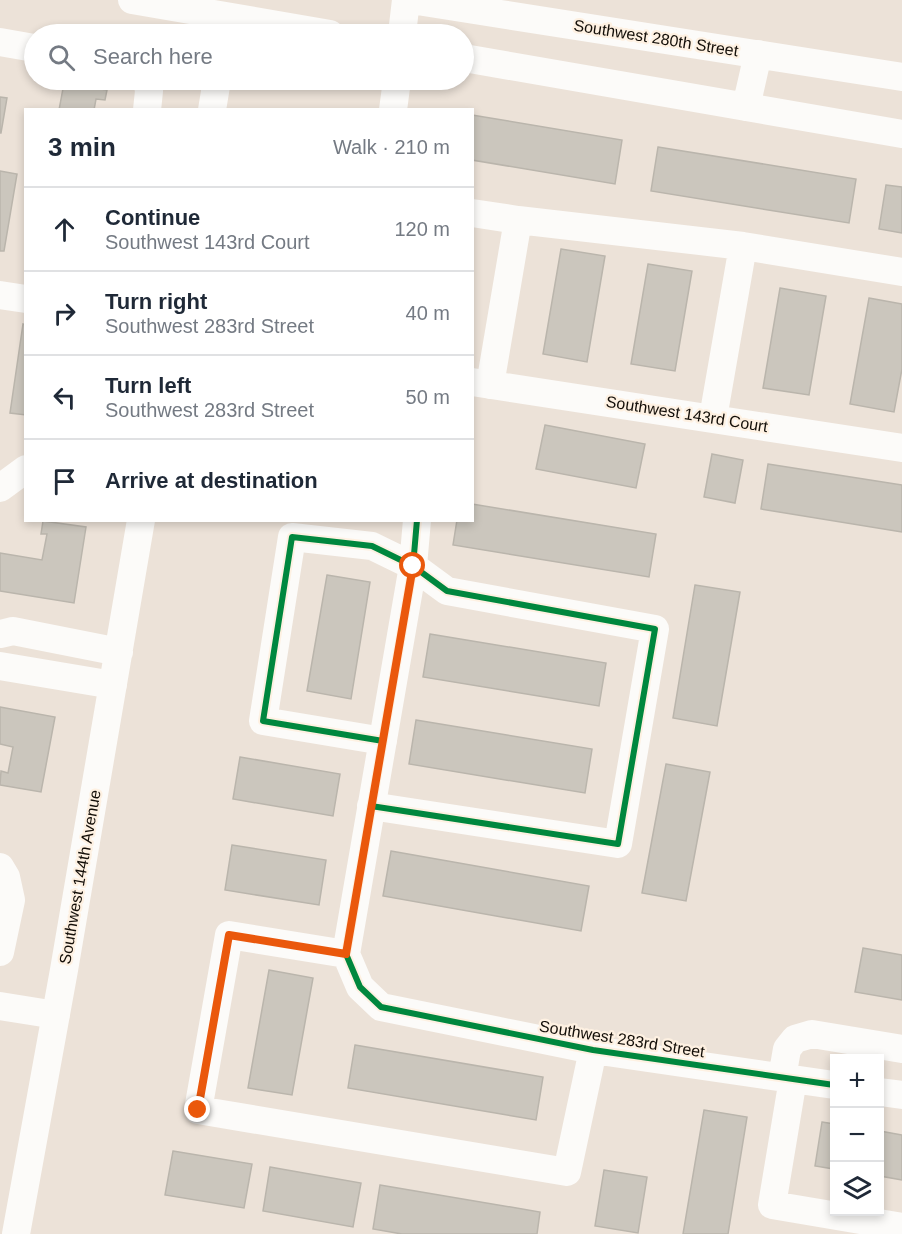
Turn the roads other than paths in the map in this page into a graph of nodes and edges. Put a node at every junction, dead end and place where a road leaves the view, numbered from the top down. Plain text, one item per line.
1 (132, 0) edge
2 (409, 0) edge
3 (227, 17) edge
4 (269, 24) edge
5 (404, 24) edge
6 (0, 42) edge
7 (24, 46) edge
8 (758, 54) junction
9 (474, 60) edge
10 (902, 76) edge
11 (149, 90) edge
12 (215, 90) edge
13 (396, 90) edge
14 (747, 107) junction
15 (147, 108) edge
16 (212, 108) edge
17 (393, 108) edge
18 (902, 134) edge
19 (474, 213) edge
20 (518, 220) junction
21 (744, 246) junction
22 (902, 272) edge
23 (0, 295) edge
24 (24, 299) edge
25 (481, 383) edge
26 (712, 418) junction
27 (902, 447) edge
28 (24, 470) edge
29 (0, 488) edge
30 (141, 522) edge
31 (417, 522) edge
32 (413, 566) junction
33 (4, 629) edge
34 (119, 652) junction
35 (0, 666) edge
36 (113, 685) junction
37 (383, 741) junction
38 (371, 806) junction
39 (0, 867) edge
40 (0, 952) edge
41 (346, 954) junction
42 (0, 1006) edge
43 (56, 1015) junction
44 (902, 1049) edge
45 (593, 1050) junction
46 (787, 1078) junction
47 (830, 1084) edge
48 (884, 1093) edge
49 (902, 1095) edge
50 (902, 1227) edge
51 (16, 1234) edge

1 - 3 street
2 - 5 street
2 - 8 street, Southwest 280th Street
3 - 4 street
6 - 7 street
8 - 10 street, Southwest 280th Street
8 - 14 street
9 - 14 street
11 - 15 street
12 - 16 street
13 - 17 street
14 - 18 street
19 - 20 street
20 - 21 street
20 - 25 street
21 - 22 street
21 - 26 street
23 - 24 street
25 - 26 street, Southwest 143rd Court
26 - 27 street, Southwest 143rd Court
28 - 29 street
30 - 34 street, Southwest 144th Avenue
31 - 32 street
32 - 37 street
32 - 37 street
32 - 38 street
33 - 34 street
34 - 36 street, Southwest 144th Avenue
35 - 36 street
36 - 43 street, Southwest 144th Avenue
37 - 38 street
38 - 41 street
39 - 40 street
41 - 45 street, Southwest 283rd Street
41 - 45 street, Southwest 283rd Street
42 - 43 street
43 - 51 street, Southwest 144th Avenue
44 - 46 street
45 - 46 street, Southwest 283rd Street
46 - 47 street, Southwest 283rd Street
46 - 50 street
48 - 49 street

